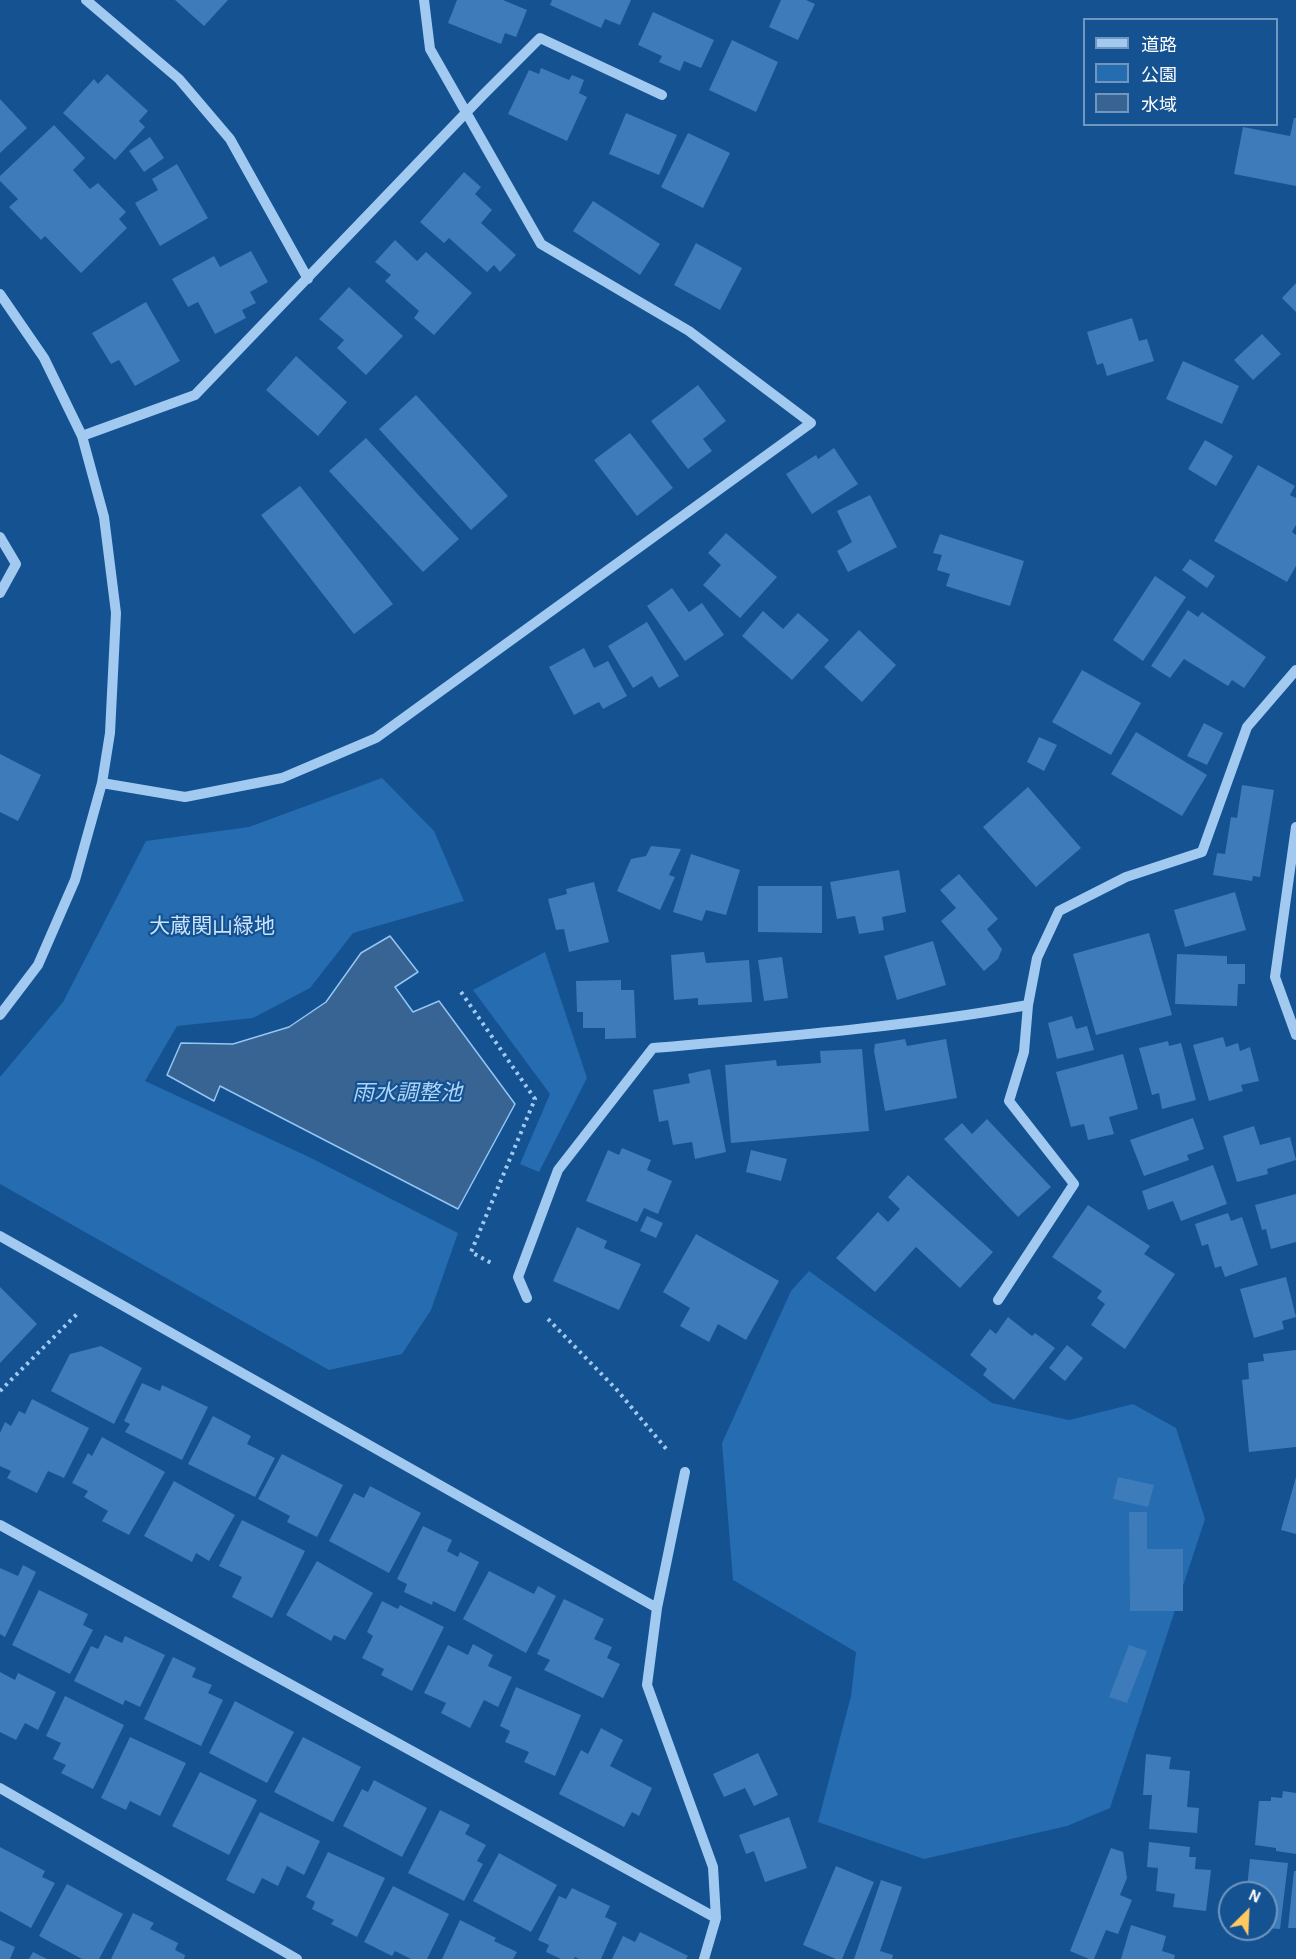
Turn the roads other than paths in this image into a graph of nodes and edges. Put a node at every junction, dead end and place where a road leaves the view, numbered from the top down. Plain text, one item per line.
1 (86, 0) edge
2 (424, 0) edge
3 (662, 95) dead end
4 (466, 114) junction
5 (308, 279) junction
6 (0, 294) edge
7 (82, 436) junction
8 (0, 537) edge
9 (0, 593) edge
10 (1296, 670) edge
11 (102, 783) junction
12 (1296, 827) edge
13 (1029, 1005) junction
14 (0, 1015) edge
15 (1296, 1035) edge
16 (0, 1236) edge
17 (527, 1298) road end
18 (998, 1300) dead end
19 (685, 1472) road end
20 (0, 1525) edge
21 (657, 1608) junction
22 (0, 1788) edge
23 (716, 1918) junction
24 (297, 1959) edge
25 (704, 1959) edge

1 - 5 street
2 - 4 street
3 - 4 street
4 - 5 street
4 - 11 street
5 - 7 street
6 - 7 street
7 - 11 street
8 - 9 street
10 - 13 street
11 - 14 street
12 - 15 street
13 - 17 street
13 - 18 street
16 - 21 street
19 - 21 street
20 - 23 street
21 - 23 street
22 - 24 street
23 - 25 street

